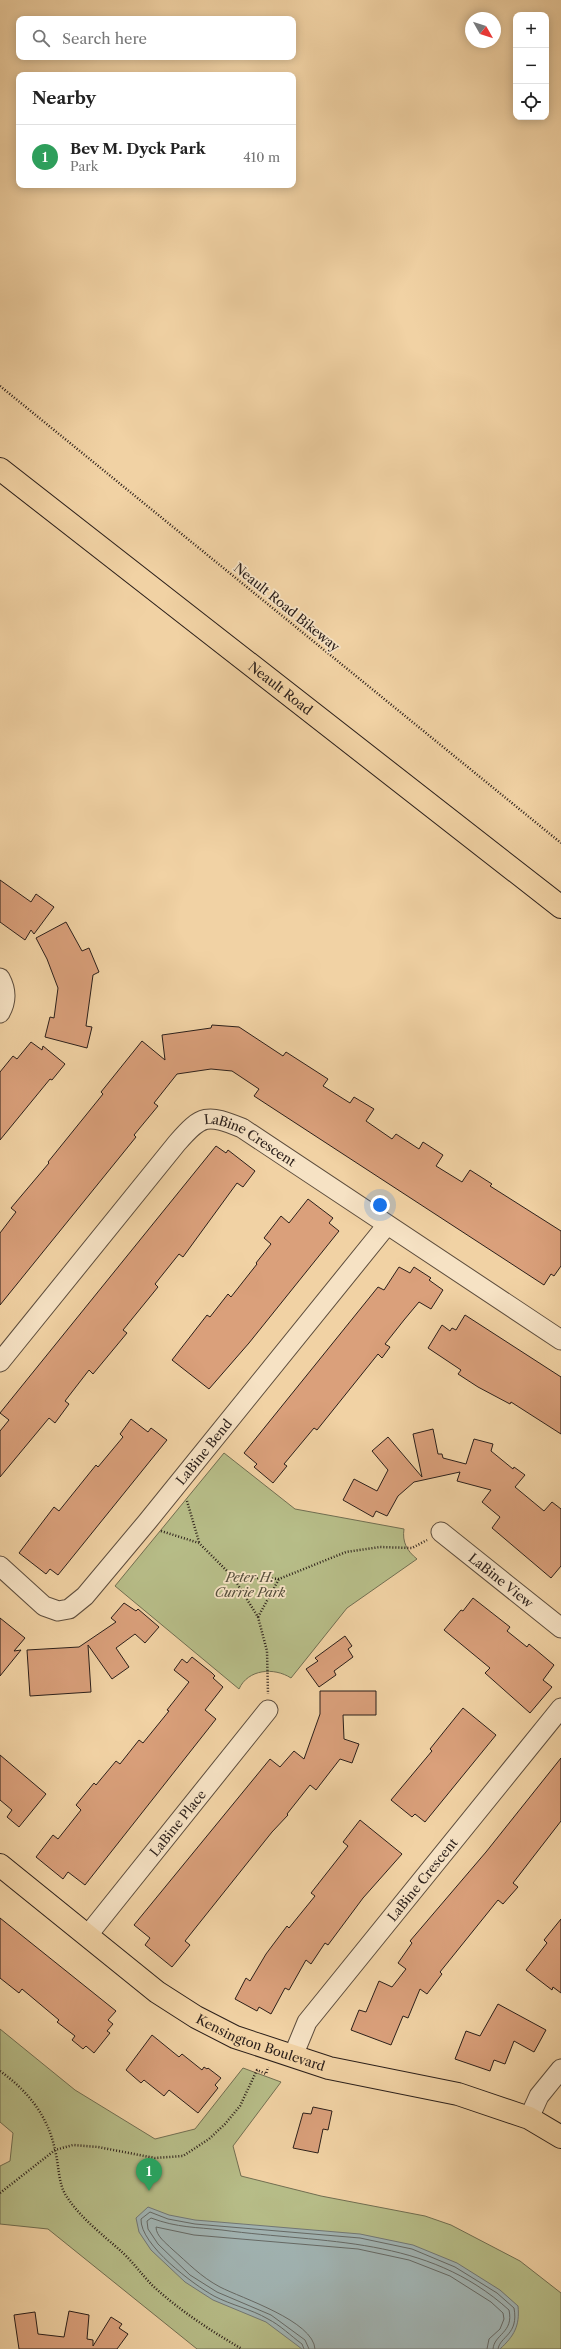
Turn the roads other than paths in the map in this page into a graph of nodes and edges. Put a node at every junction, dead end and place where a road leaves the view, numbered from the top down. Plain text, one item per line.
1 (0, 469) edge
2 (561, 907) edge
3 (0, 978) edge
4 (0, 1013) edge
5 (387, 1224) junction
6 (561, 1340) edge
7 (0, 1362) edge
8 (440, 1532) dead end
9 (0, 1566) edge
10 (561, 1628) edge
11 (561, 1708) edge
12 (268, 1710) dead end
13 (0, 1865) edge
14 (87, 1936) junction
15 (283, 2053) junction
16 (561, 2069) edge
17 (529, 2118) junction
18 (561, 2137) edge

1 - 2 main road, Neault Road
3 - 4 street
5 - 6 street, LaBine Crescent
5 - 7 street, LaBine Crescent
5 - 9 street, LaBine Bend
8 - 10 street, LaBine View
11 - 15 street, LaBine Crescent
12 - 14 street, LaBine Place
13 - 14 main road, Kensington Boulevard
14 - 15 main road, Kensington Boulevard
15 - 17 main road, Kensington Boulevard
16 - 17 street
17 - 18 main road, Kensington Boulevard

